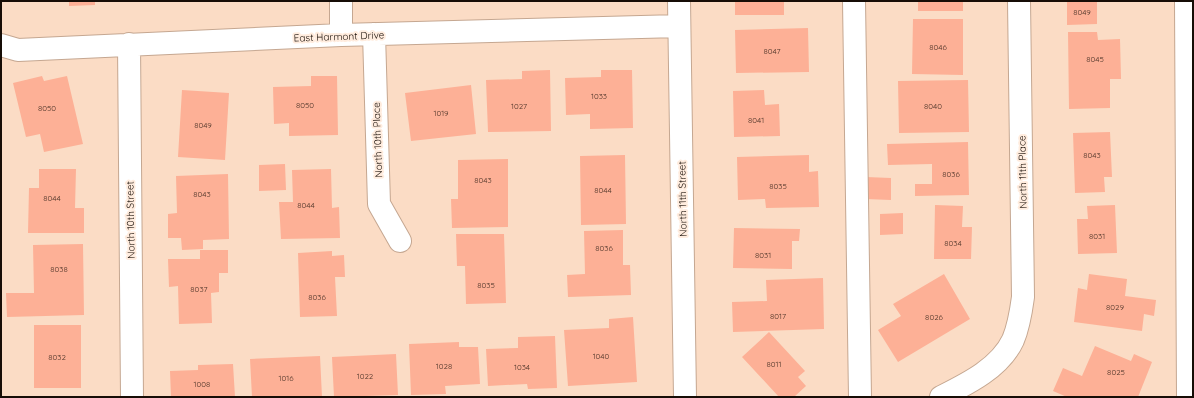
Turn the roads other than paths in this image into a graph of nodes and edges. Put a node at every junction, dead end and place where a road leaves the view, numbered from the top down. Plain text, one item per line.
1 (341, 1) edge
2 (679, 1) edge
3 (854, 1) edge
4 (1019, 1) edge
5 (1186, 1) edge
6 (679, 26) junction
7 (374, 34) junction
8 (341, 35) junction
9 (129, 44) junction
10 (1, 45) edge
11 (400, 241) dead end
12 (132, 397) edge
13 (685, 397) edge
14 (860, 397) edge
15 (941, 397) edge
16 (1188, 397) edge

1 - 8 street
2 - 6 street, North 11th Street
3 - 14 street
4 - 15 street, North 11th Place
5 - 16 street
6 - 7 street, East Harmont Drive
6 - 13 street, North 11th Street
7 - 8 street, East Harmont Drive
7 - 11 street, North 10th Place
8 - 9 street, East Harmont Drive
9 - 10 street, East Harmont Drive
9 - 12 street, North 10th Street

